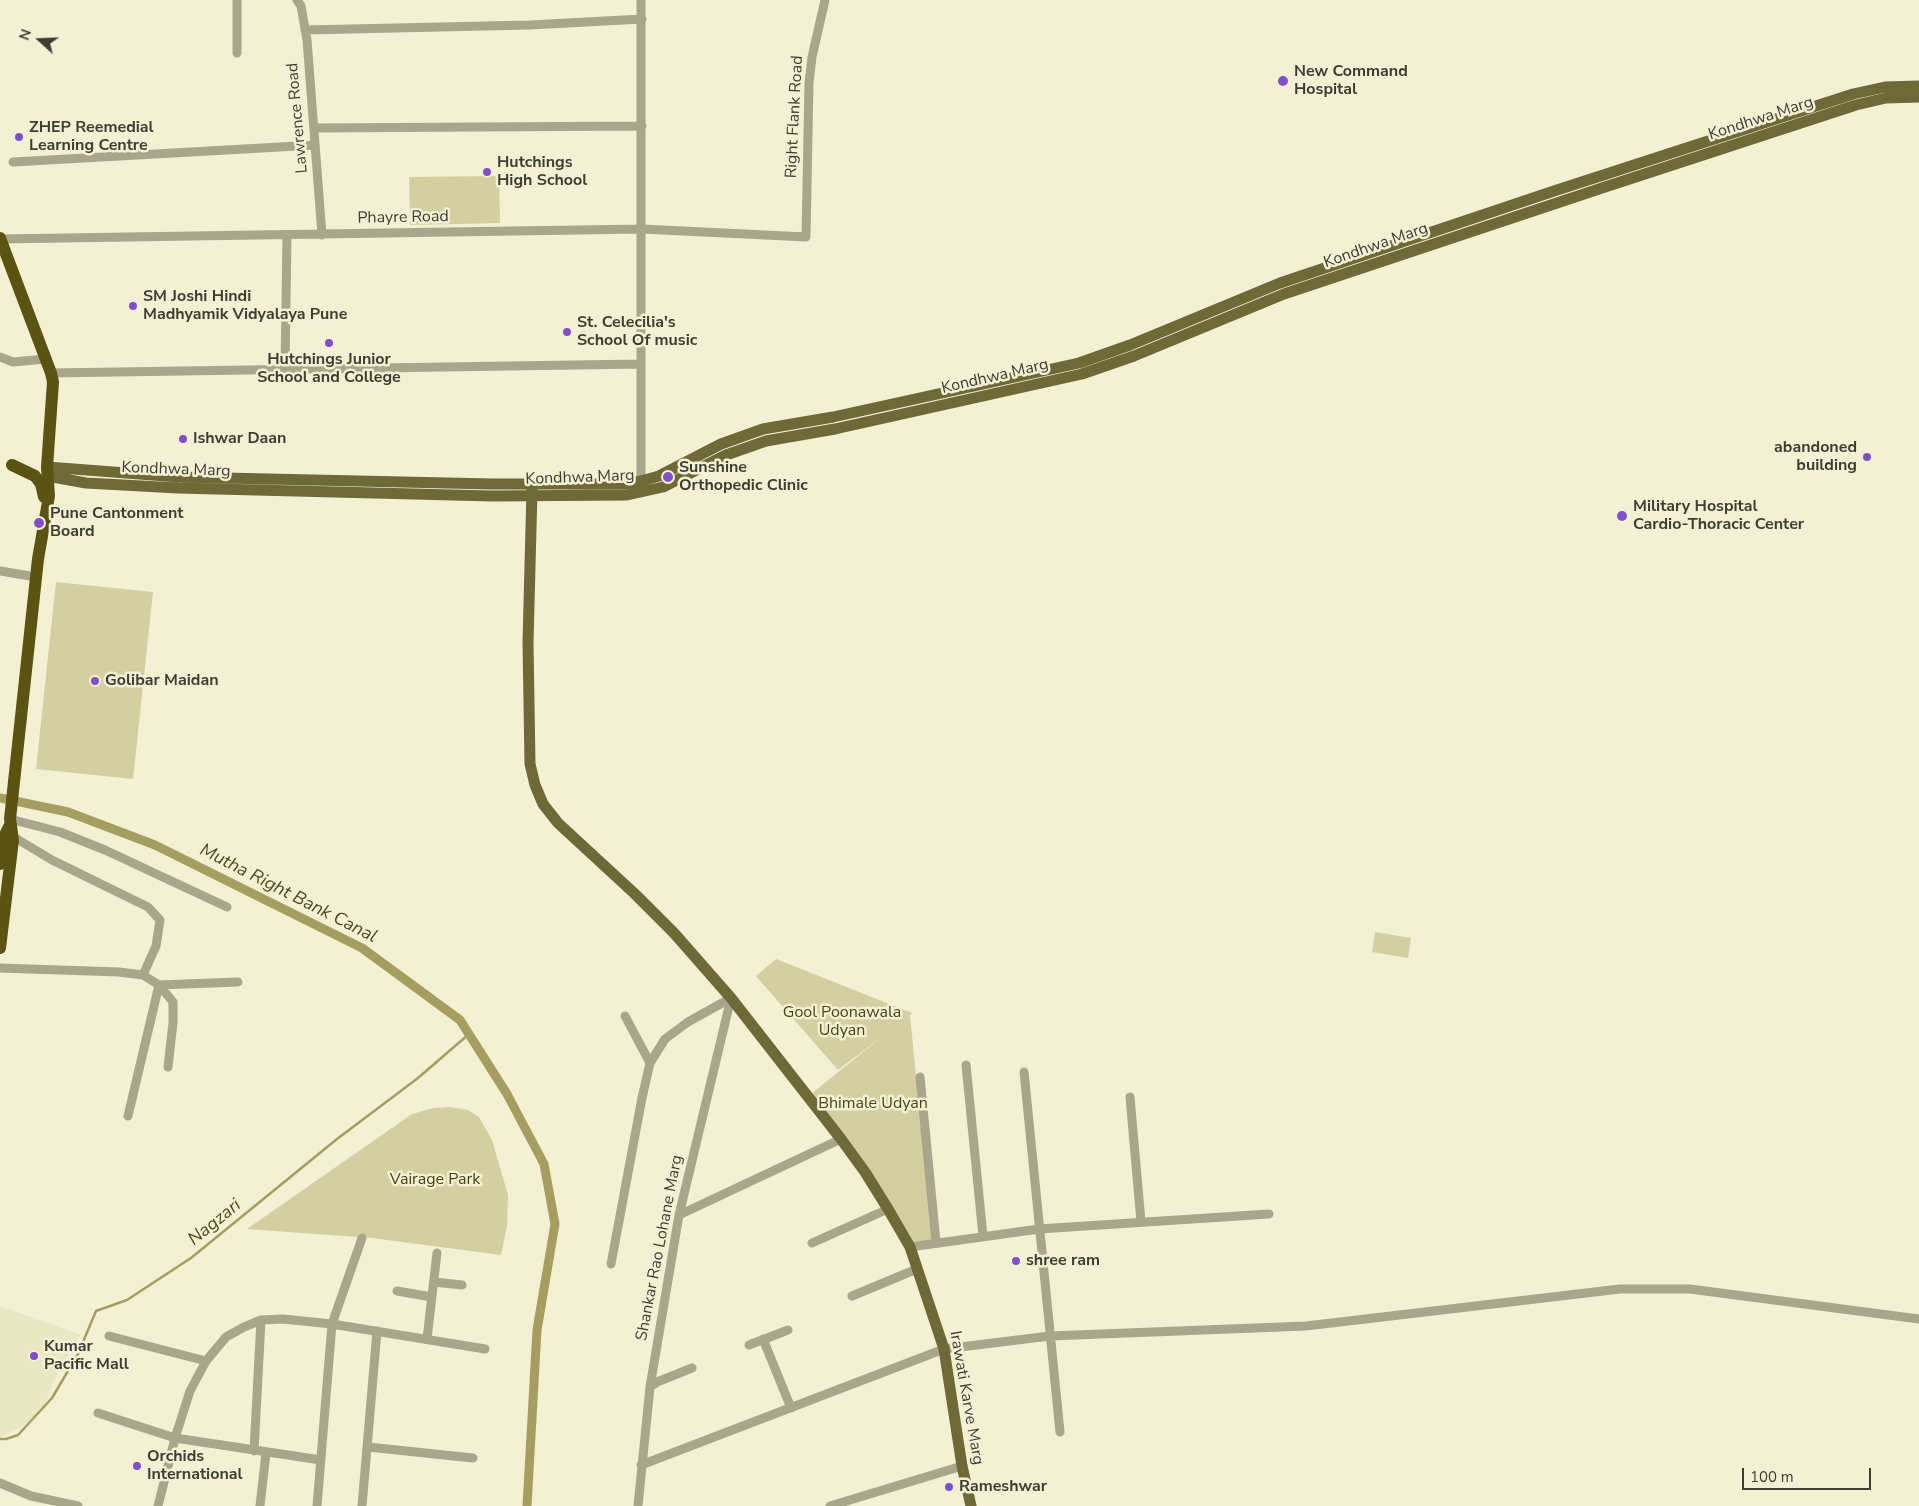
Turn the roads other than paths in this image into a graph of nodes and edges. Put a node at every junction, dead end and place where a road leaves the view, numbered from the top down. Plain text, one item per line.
1 (237, 0) edge
2 (297, 0) edge
3 (642, 0) edge
4 (825, 0) edge
5 (642, 19) junction
6 (305, 30) junction
7 (238, 53) dead end
8 (1919, 86) edge
9 (1919, 97) edge
10 (642, 126) junction
11 (314, 128) junction
12 (315, 144) junction
13 (13, 162) dead end
14 (1464, 227) junction
15 (642, 229) junction
16 (322, 235) junction
17 (287, 236) junction
18 (806, 236) joint
19 (0, 239) edge
20 (0, 357) edge
21 (46, 358) junction
22 (641, 364) junction
23 (285, 369) junction
24 (51, 374) junction
25 (6, 465) edge
26 (45, 471) junction
27 (641, 487) junction
28 (532, 490) junction
29 (46, 514) junction
30 (0, 571) edge
31 (36, 577) junction
32 (11, 827) junction
33 (0, 864) edge
34 (227, 907) dead end
35 (0, 948) edge
36 (0, 968) edge
37 (142, 975) junction
38 (238, 982) dead end
39 (159, 985) junction
40 (731, 998) junction
41 (626, 1016) dead end
42 (650, 1063) junction
43 (966, 1065) dead end
44 (168, 1067) dead end
45 (1024, 1072) dead end
46 (920, 1077) dead end
47 (1130, 1096) dead end
48 (128, 1116) dead end
49 (841, 1139) junction
50 (888, 1208) junction
51 (1269, 1214) dead end
52 (679, 1215) junction
53 (1141, 1222) junction
54 (1040, 1229) junction
55 (984, 1236) junction
56 (362, 1238) dead end
57 (936, 1242) junction
58 (812, 1243) dead end
59 (910, 1247) junction
60 (437, 1253) dead end
61 (611, 1264) dead end
62 (917, 1269) junction
63 (434, 1282) junction
64 (462, 1285) dead end
65 (397, 1291) dead end
66 (852, 1296) dead end
67 (432, 1298) junction
68 (1919, 1319) edge
69 (262, 1320) junction
70 (332, 1324) junction
71 (788, 1330) dead end
72 (378, 1331) junction
73 (109, 1336) dead end
74 (1050, 1336) junction
75 (427, 1339) junction
76 (764, 1339) junction
77 (750, 1344) dead end
78 (486, 1349) dead end
79 (944, 1349) junction
80 (206, 1361) junction
81 (692, 1368) dead end
82 (650, 1387) junction
83 (791, 1408) junction
84 (98, 1413) dead end
85 (1060, 1432) dead end
86 (175, 1438) junction
87 (368, 1447) junction
88 (254, 1451) junction
89 (266, 1453) junction
90 (473, 1458) dead end
91 (321, 1460) junction
92 (641, 1466) junction
93 (962, 1466) junction
94 (0, 1484) edge
95 (31, 1496) junction
96 (67, 1505) edge
97 (28, 1506) edge
98 (78, 1506) edge
99 (158, 1506) edge
100 (260, 1506) edge
101 (316, 1506) edge
102 (362, 1506) edge
103 (638, 1506) edge
104 (830, 1506) edge
105 (971, 1506) edge

1 - 7 street
2 - 6 street, Lawrence Road
3 - 5 street
4 - 18 street, Right Flank Road
5 - 6 street
5 - 10 street
6 - 11 street, Lawrence Road
8 - 14 main road, Kondhwa Marg
9 - 14 main road, Kondhwa Marg
10 - 11 street
10 - 15 street
11 - 12 street, Lawrence Road
12 - 13 street
12 - 16 street, Lawrence Road
14 - 27 main road, Kondhwa Marg
15 - 16 street, Phayre Road
15 - 18 street, Phayre Road
15 - 22 street
16 - 17 street, Phayre Road
17 - 19 street, Phayre Road
17 - 23 street
19 - 21 highway
20 - 21 street
21 - 24 highway
22 - 23 street
22 - 27 street
23 - 24 street
24 - 26 highway
25 - 26 highway
25 - 29 highway
26 - 28 main road, Kondhwa Marg
26 - 29 highway
27 - 28 main road, Kondhwa Marg
28 - 40 main road, Irawati Karve Marg
29 - 31 highway
30 - 31 street
31 - 32 highway
32 - 33 highway
32 - 34 street
32 - 35 highway
32 - 37 street
36 - 37 street
37 - 39 street
38 - 39 street
39 - 44 street
39 - 48 street
40 - 42 street
40 - 49 main road, Irawati Karve Marg
40 - 52 street, Shankar Rao Lohane Marg
41 - 42 street
42 - 61 street
43 - 55 street
45 - 54 street
46 - 57 street
47 - 53 street
49 - 50 main road, Irawati Karve Marg
49 - 52 street
50 - 58 street
50 - 59 main road, Irawati Karve Marg
51 - 53 street
52 - 82 street, Shankar Rao Lohane Marg
53 - 54 street
54 - 55 street
54 - 74 street
55 - 57 street
56 - 70 street
57 - 59 street
59 - 62 main road, Irawati Karve Marg
60 - 63 street
62 - 66 street
62 - 79 main road, Irawati Karve Marg
63 - 64 street
63 - 67 street
65 - 67 street
67 - 75 street
68 - 74 street
69 - 70 street
69 - 80 street
69 - 88 street
70 - 72 street
70 - 91 street
71 - 76 street
72 - 75 street
72 - 87 street
73 - 80 street
74 - 79 street
74 - 85 street
75 - 78 street
76 - 77 street
76 - 83 street
79 - 83 street
79 - 93 main road, Irawati Karve Marg
80 - 86 street
81 - 82 street
82 - 92 street, Shankar Rao Lohane Marg
83 - 92 street
84 - 86 street
86 - 88 street
86 - 99 street
87 - 90 street
87 - 102 street
88 - 89 street
89 - 91 street
89 - 100 street
91 - 101 street
92 - 103 street, Shankar Rao Lohane Marg
93 - 104 street
93 - 105 main road, Irawati Karve Marg
94 - 95 street
95 - 96 street
95 - 97 street
96 - 98 street

